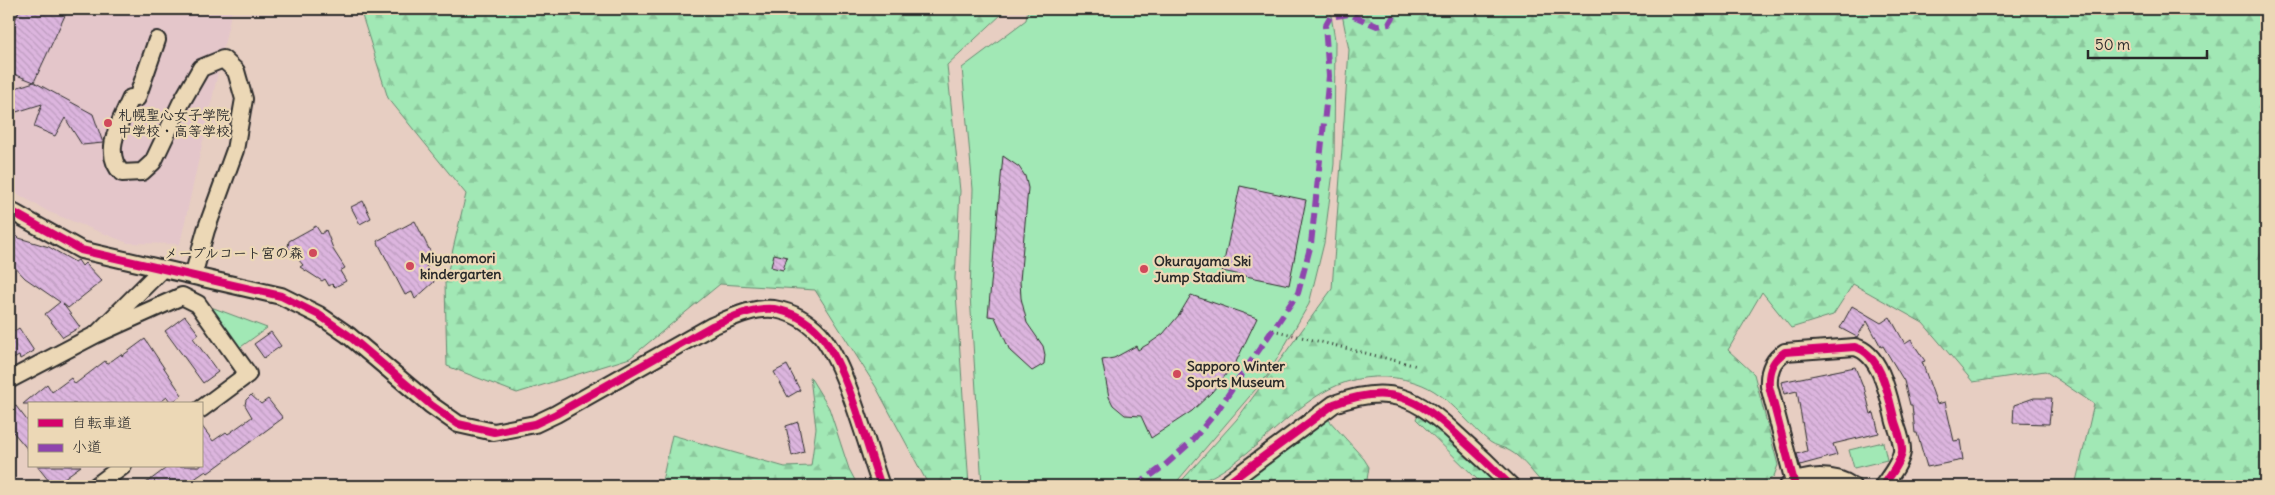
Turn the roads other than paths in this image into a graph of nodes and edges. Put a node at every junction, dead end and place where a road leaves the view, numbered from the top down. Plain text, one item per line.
1 (157, 40) dead end
2 (9, 210) edge
3 (162, 269) junction
4 (193, 276) junction
5 (97, 334) junction
6 (9, 380) edge
7 (202, 408) edge
8 (120, 468) edge
9 (1791, 484) edge
10 (96, 486) edge
11 (881, 486) edge
12 (1224, 486) edge
13 (1511, 486) edge
14 (1852, 486) edge
15 (1883, 486) edge

1 - 4 street
2 - 3 street
3 - 4 street
3 - 5 street
4 - 11 street
5 - 6 street
5 - 7 street
8 - 10 street
9 - 14 street
9 - 15 street
12 - 13 street

